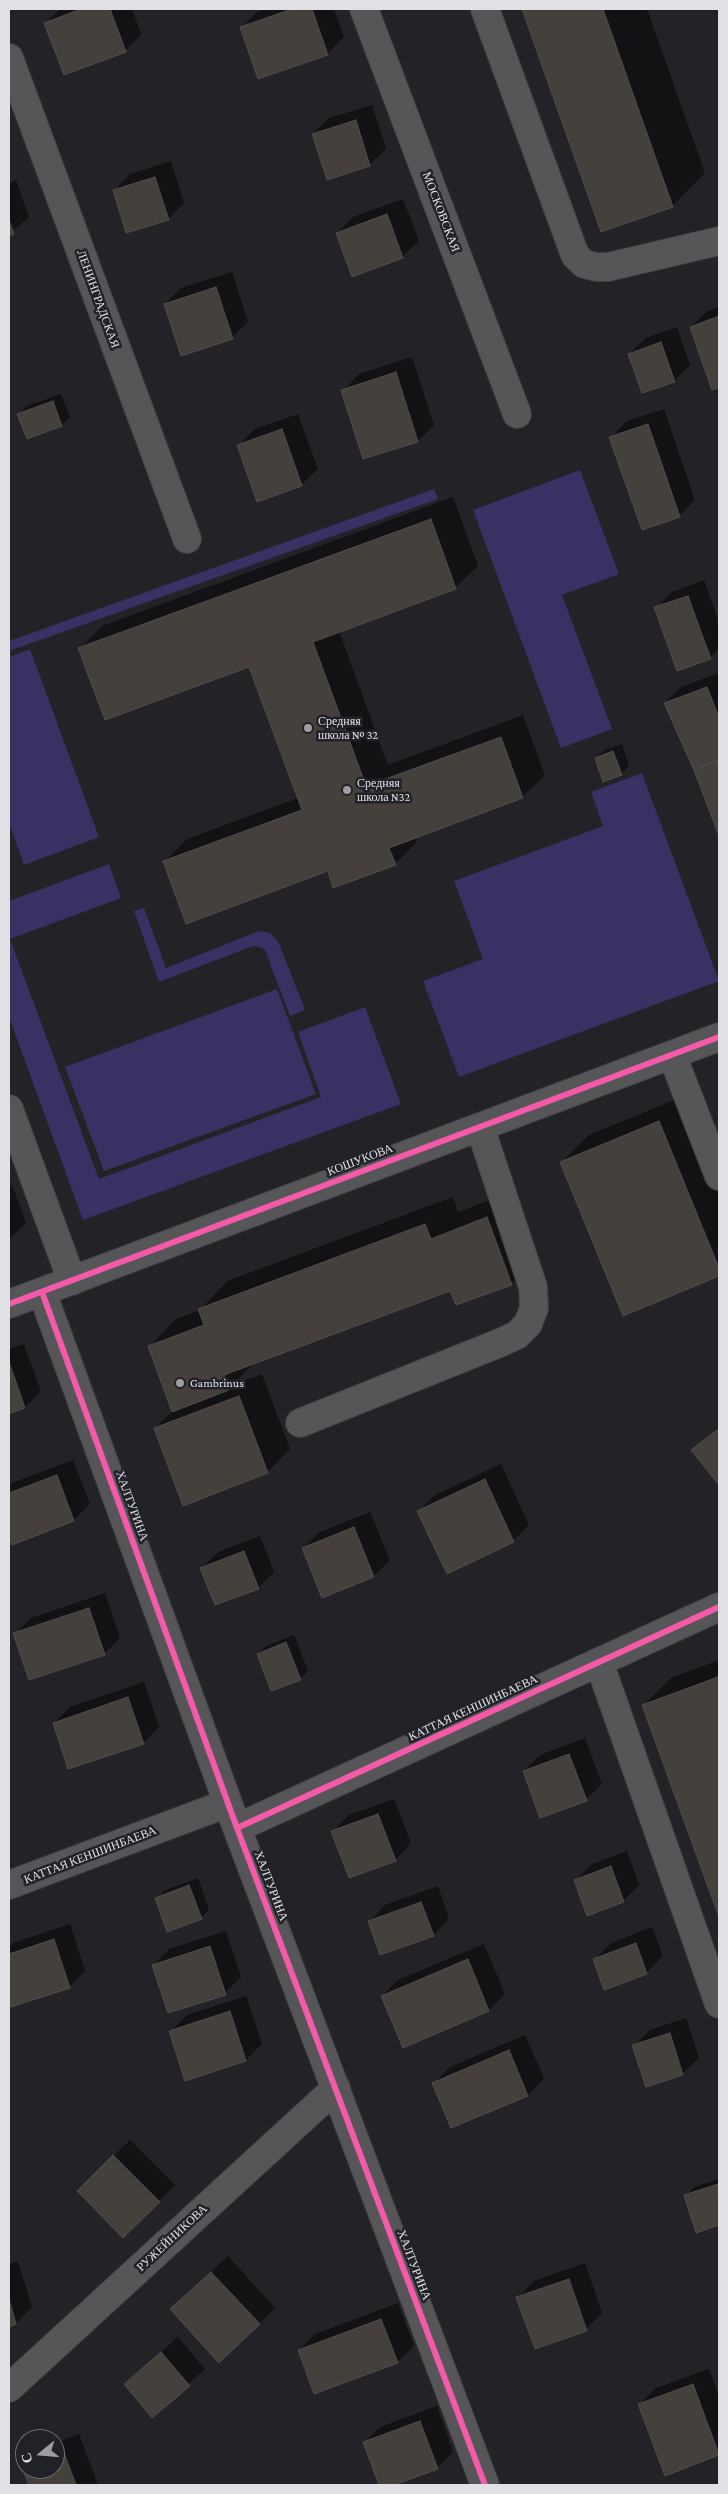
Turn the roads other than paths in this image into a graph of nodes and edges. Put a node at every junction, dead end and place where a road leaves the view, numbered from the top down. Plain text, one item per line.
1 (364, 9) edge
2 (485, 9) edge
3 (9, 58) edge
4 (719, 241) edge
5 (517, 414) dead end
6 (187, 539) dead end
7 (719, 1037) edge
8 (672, 1055) junction
9 (9, 1108) edge
10 (480, 1127) junction
11 (719, 1176) edge
12 (72, 1280) junction
13 (42, 1292) junction
14 (9, 1304) edge
15 (300, 1424) dead end
16 (719, 1607) edge
17 (599, 1662) junction
18 (232, 1816) junction
19 (9, 1885) edge
20 (719, 2004) edge
21 (336, 2088) junction
22 (9, 2388) edge
23 (485, 2485) edge

1 - 5 street, МОСКОВСКАЯ
2 - 4 street
3 - 6 street, ЛЕНИНГРАДСКАЯ
7 - 8 street, КОШУКОВА
8 - 10 street, КОШУКОВА
8 - 11 street
9 - 12 street
10 - 12 street, КОШУКОВА
10 - 15 street
12 - 13 street, КОШУКОВА
13 - 14 street, КОШУКОВА
13 - 18 street, ХАЛТУРИНА
16 - 17 street, КАТТАЯ КЕНШИНБАЕВА
17 - 18 street, КАТТАЯ КЕНШИНБАЕВА
17 - 20 street
18 - 19 street, КАТТАЯ КЕНШИНБАЕВА
18 - 21 street, ХАЛТУРИНА
21 - 22 street, РУЖЕЙНИКОВА
21 - 23 street, ХАЛТУРИНА

